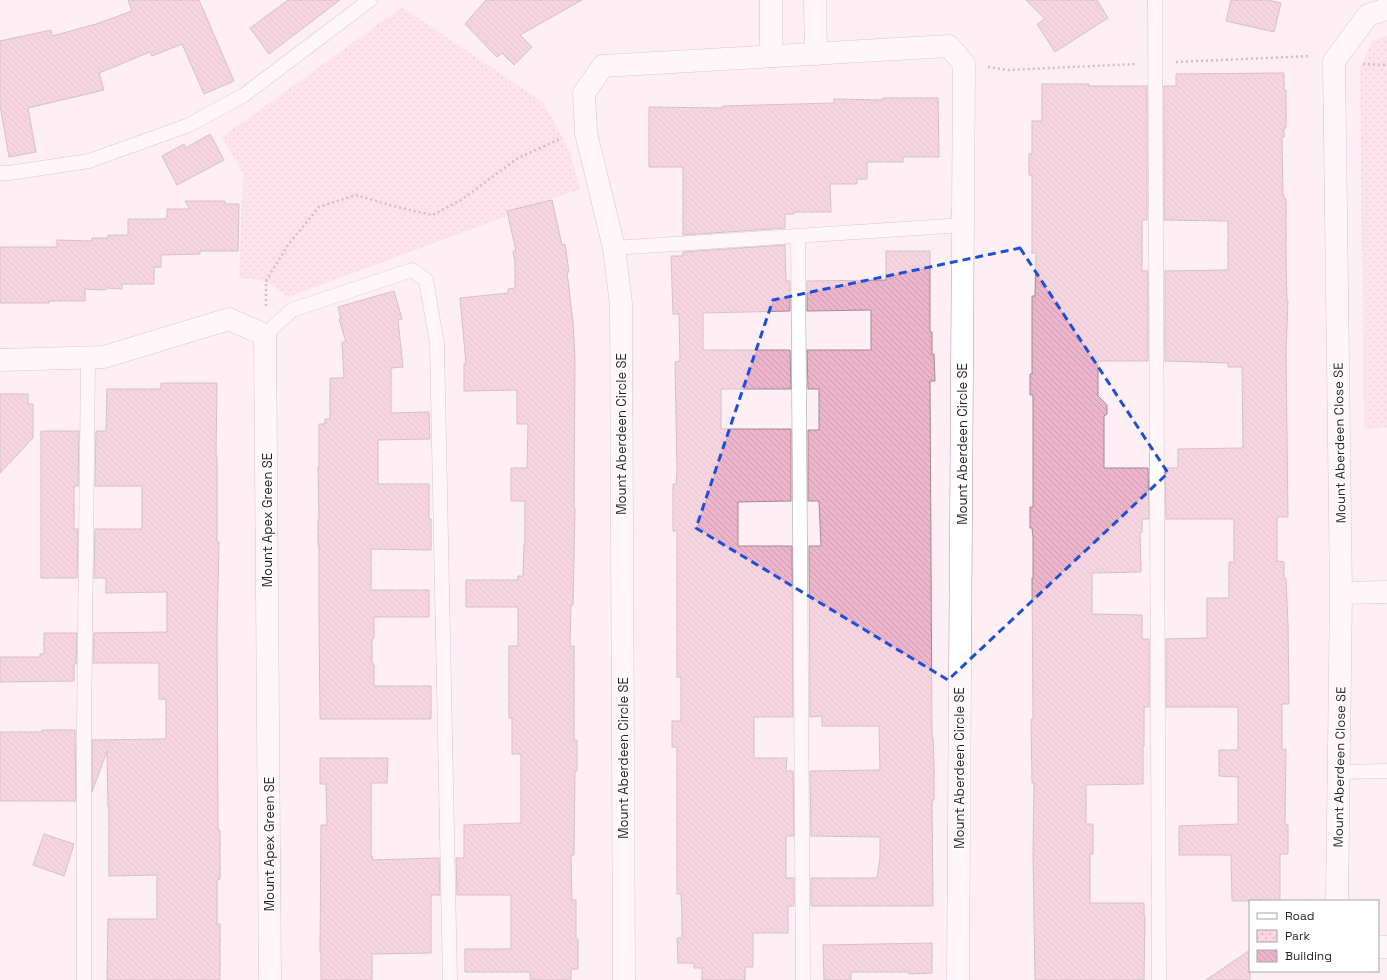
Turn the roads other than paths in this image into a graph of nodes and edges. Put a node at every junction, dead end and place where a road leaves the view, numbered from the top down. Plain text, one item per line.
1 (370, 0) edge
2 (771, 0) edge
3 (815, 0) edge
4 (1155, 0) edge
5 (1387, 9) edge
6 (816, 54) junction
7 (771, 56) junction
8 (0, 173) edge
9 (963, 225) junction
10 (798, 236) junction
11 (614, 248) junction
12 (265, 335) junction
13 (88, 358) junction
14 (0, 360) edge
15 (1387, 592) edge
16 (1341, 593) junction
17 (1387, 771) edge
18 (1339, 772) junction
19 (1337, 900) edge
20 (84, 980) edge
21 (270, 980) edge
22 (450, 980) edge
23 (624, 980) edge
24 (803, 980) edge
25 (958, 980) edge
26 (1159, 980) edge

1 - 8 lane
2 - 7 street
3 - 6 street
4 - 26 lane
5 - 16 street, Mount Aberdeen Close SE
6 - 7 street, Mount Aberdeen Circle SE
6 - 9 street, Mount Aberdeen Circle SE
7 - 11 street, Mount Aberdeen Circle SE
9 - 10 lane
9 - 25 street, Mount Aberdeen Circle SE
10 - 11 lane
10 - 24 lane
11 - 23 street, Mount Aberdeen Circle SE
12 - 13 street
12 - 21 street, Mount Apex Green SE
12 - 22 lane
13 - 14 street
13 - 20 lane
15 - 16 street
16 - 18 street, Mount Aberdeen Close SE
17 - 18 lane
18 - 19 street, Mount Aberdeen Close SE

